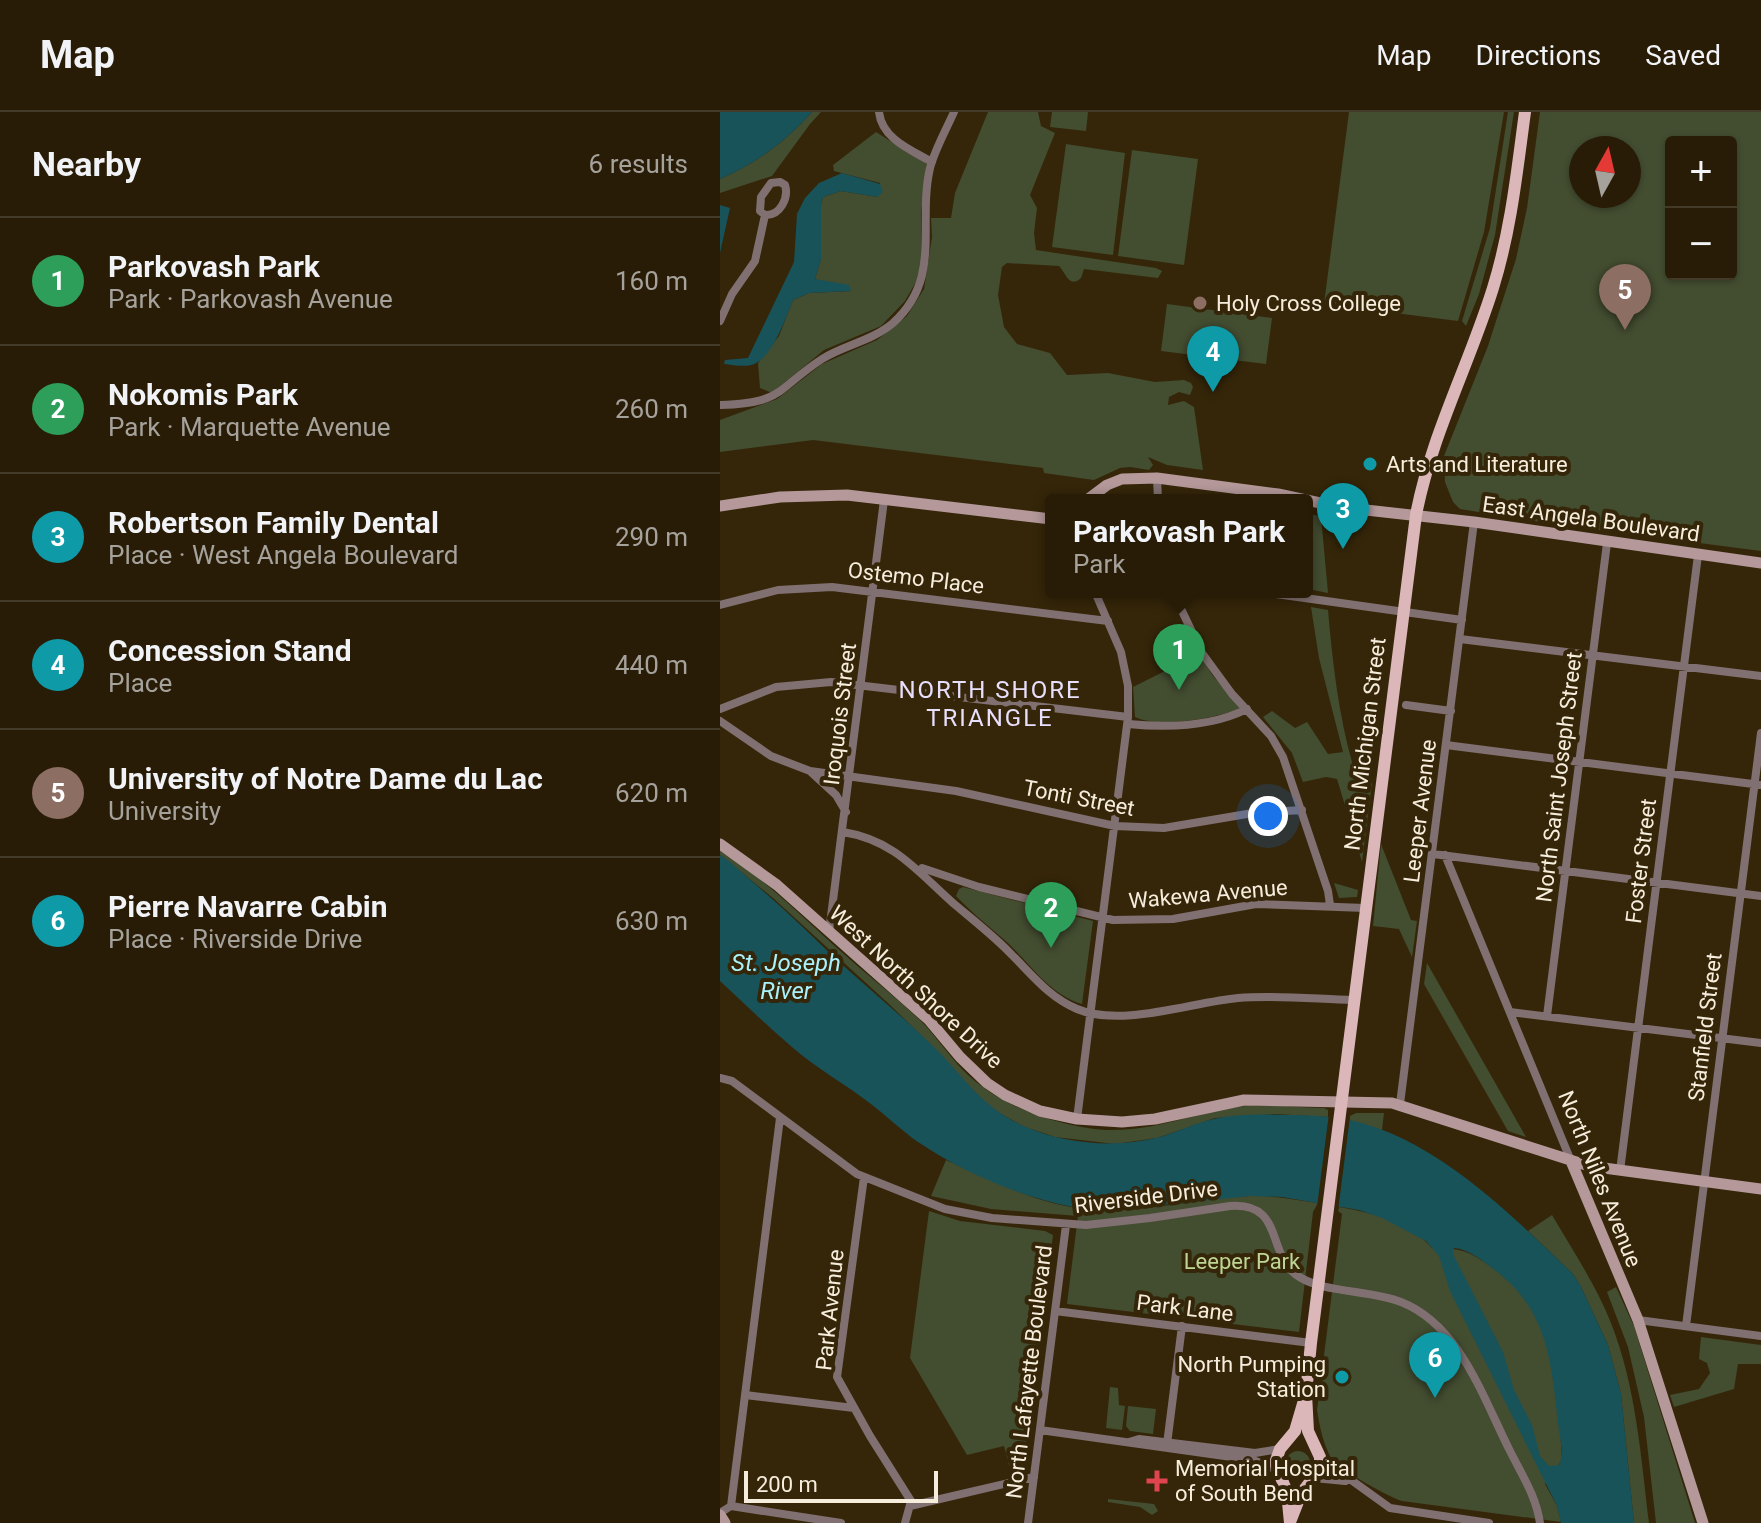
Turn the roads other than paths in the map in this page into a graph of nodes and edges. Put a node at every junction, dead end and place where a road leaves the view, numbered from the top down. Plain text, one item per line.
1 (879, 112) edge
2 (954, 112) edge
3 (1525, 112) edge
4 (932, 162) junction
5 (765, 215) dead end
6 (720, 321) edge
7 (720, 405) edge
8 (1157, 478) junction
9 (1095, 494) edge
10 (1158, 494) edge
11 (1250, 494) edge
12 (884, 500) junction
13 (1313, 503) edge
14 (720, 506) edge
15 (1416, 515) junction
16 (1045, 518) edge
17 (1474, 522) junction
18 (1607, 543) junction
19 (1698, 555) junction
20 (1761, 563) edge
21 (873, 591) junction
22 (1098, 598) edge
23 (1176, 598) edge
24 (1304, 598) edge
25 (720, 605) edge
26 (1402, 612) junction
27 (1462, 620) junction
28 (1108, 621) junction
29 (1460, 639) junction
30 (1592, 654) junction
31 (1684, 666) junction
32 (1761, 676) edge
33 (862, 684) junction
34 (1406, 705) dead end
35 (720, 709) edge
36 (1247, 709) junction
37 (1451, 711) junction
38 (1128, 720) junction
39 (720, 721) edge
40 (1761, 733) edge
41 (1446, 745) junction
42 (1579, 762) junction
43 (810, 771) junction
44 (1670, 774) junction
45 (850, 777) junction
46 (1758, 785) edge
47 (1302, 810) junction
48 (846, 812) junction
49 (1115, 826) junction
50 (843, 832) junction
51 (720, 844) edge
52 (1433, 854) junction
53 (1445, 855) junction
54 (917, 866) junction
55 (1565, 871) junction
56 (1657, 883) junction
57 (1740, 893) junction
58 (1761, 896) edge
59 (1330, 905) junction
60 (1365, 908) junction
61 (1104, 918) junction
62 (829, 932) junction
63 (1353, 1000) junction
64 (1091, 1012) junction
65 (1510, 1012) junction
66 (1547, 1016) junction
67 (1638, 1027) junction
68 (1722, 1038) junction
69 (1761, 1043) edge
70 (720, 1078) edge
71 (1341, 1100) junction
72 (1400, 1104) junction
73 (780, 1118) junction
74 (1077, 1119) junction
75 (1571, 1161) junction
76 (1620, 1171) junction
77 (864, 1177) junction
78 (1704, 1182) junction
79 (1761, 1189) edge
80 (1066, 1225) junction
81 (1319, 1283) junction
82 (1055, 1311) junction
83 (1638, 1320) junction
84 (1182, 1326) junction
85 (1686, 1326) junction
86 (1761, 1336) edge
87 (1311, 1343) junction
88 (1306, 1394) junction
89 (745, 1395) junction
90 (854, 1408) junction
91 (1040, 1430) junction
92 (1284, 1445) junction
93 (1167, 1446) junction
94 (1317, 1451) junction
95 (1280, 1475) junction
96 (1034, 1477) junction
97 (1311, 1480) junction
98 (1352, 1483) junction
99 (731, 1506) junction
100 (910, 1506) junction
101 (720, 1514) edge
102 (1418, 1518) edge
103 (1290, 1522) edge
104 (725, 1523) edge
105 (841, 1523) edge
106 (905, 1523) edge
107 (1028, 1523) edge
108 (1489, 1523) edge
109 (1540, 1523) edge
110 (1703, 1523) edge

1 - 4 street
2 - 4 street
3 - 15 main road, North Michigan Street
4 - 7 street
5 - 6 street
8 - 9 street, East Angela Boulevard
8 - 10 street
8 - 11 street, East Angela Boulevard
12 - 14 street
12 - 16 street
12 - 21 street, Iroquois Street
13 - 15 street, East Angela Boulevard
15 - 17 street, East Angela Boulevard
15 - 26 main road, North Michigan Street
17 - 18 street, East Angela Boulevard
17 - 27 street, Leeper Avenue
18 - 19 street, East Angela Boulevard
18 - 30 street, North Saint Joseph Street
19 - 20 street, East Angela Boulevard
19 - 31 street, Foster Street
21 - 25 street, Ostemo Place
21 - 28 street, Ostemo Place
21 - 33 street, Iroquois Street
22 - 28 street
23 - 36 street
24 - 26 street
26 - 27 street
26 - 60 main road, North Michigan Street
27 - 29 street, Leeper Avenue
28 - 38 street
29 - 30 street
29 - 37 street, Leeper Avenue
30 - 31 street
30 - 42 street, North Saint Joseph Street
31 - 32 street
31 - 44 street, Foster Street
33 - 35 street
33 - 38 street
33 - 45 street, Iroquois Street
34 - 37 street
36 - 38 street
36 - 47 street
37 - 41 street, Leeper Avenue
38 - 49 street
39 - 43 street
40 - 46 street, Stanfield Street
41 - 42 street
41 - 52 street, Leeper Avenue
42 - 44 street
42 - 55 street, North Saint Joseph Street
43 - 45 street, Tonti Street
43 - 48 street
44 - 46 street
44 - 56 street, Foster Street
45 - 48 street, Iroquois Street
45 - 49 street, Tonti Street
46 - 57 street, Stanfield Street
47 - 49 street, Tonti Street
47 - 59 street
48 - 50 street, Iroquois Street
49 - 61 street
50 - 54 street
50 - 62 street, Iroquois Street
51 - 62 street, West North Shore Drive
52 - 53 street
52 - 72 street, Leeper Avenue
53 - 55 street
53 - 65 street, North Niles Avenue
54 - 61 street, Wakewa Avenue
54 - 64 street
55 - 56 street
55 - 66 street, North Saint Joseph Street
56 - 57 street
56 - 67 street, Foster Street
57 - 58 street
57 - 68 street, Stanfield Street
59 - 60 street, Wakewa Avenue
59 - 61 street, Wakewa Avenue
60 - 63 main road, North Michigan Street
61 - 64 street
62 - 74 street, West North Shore Drive
63 - 64 street
63 - 71 main road, North Michigan Street
64 - 74 street
65 - 66 street
65 - 75 street, North Niles Avenue
66 - 67 street
67 - 68 street
67 - 76 street, Foster Street
68 - 69 street
68 - 78 street, Stanfield Street
70 - 73 street, Riverside Drive
71 - 72 street, West North Shore Drive
71 - 74 street, West North Shore Drive
71 - 81 main road, North Michigan Street
72 - 75 street, West North Shore Drive
73 - 77 street, Riverside Drive
73 - 89 street
75 - 76 street, West North Shore Drive
75 - 83 street, North Niles Avenue
76 - 78 street, West North Shore Drive
77 - 80 street, Riverside Drive
77 - 90 street, Park Avenue
78 - 79 street, West North Shore Drive
78 - 85 street, Stanfield Street
80 - 81 street, Riverside Drive
80 - 82 street, North Lafayette Boulevard
81 - 87 main road, North Michigan Street
81 - 109 street, Riverside Drive
82 - 84 street, Park Lane
82 - 91 street, North Lafayette Boulevard
83 - 85 street
83 - 110 street, North Niles Avenue
84 - 87 street, Park Lane
84 - 93 street
85 - 86 street
87 - 88 main road, North Michigan Street
88 - 92 main road, North Michigan Street
88 - 94 main road, North Michigan Street
89 - 90 street
89 - 99 street
90 - 100 street, Park Avenue
91 - 93 street
91 - 96 street, North Lafayette Boulevard
92 - 93 street
92 - 94 main road
92 - 95 main road
93 - 95 street
94 - 97 main road
94 - 98 street
95 - 97 main road
95 - 103 main road
96 - 100 street
96 - 107 street, North Lafayette Boulevard
97 - 98 street
97 - 103 main road
98 - 102 street
99 - 101 street
99 - 105 street
100 - 106 street
101 - 104 street
102 - 108 street

